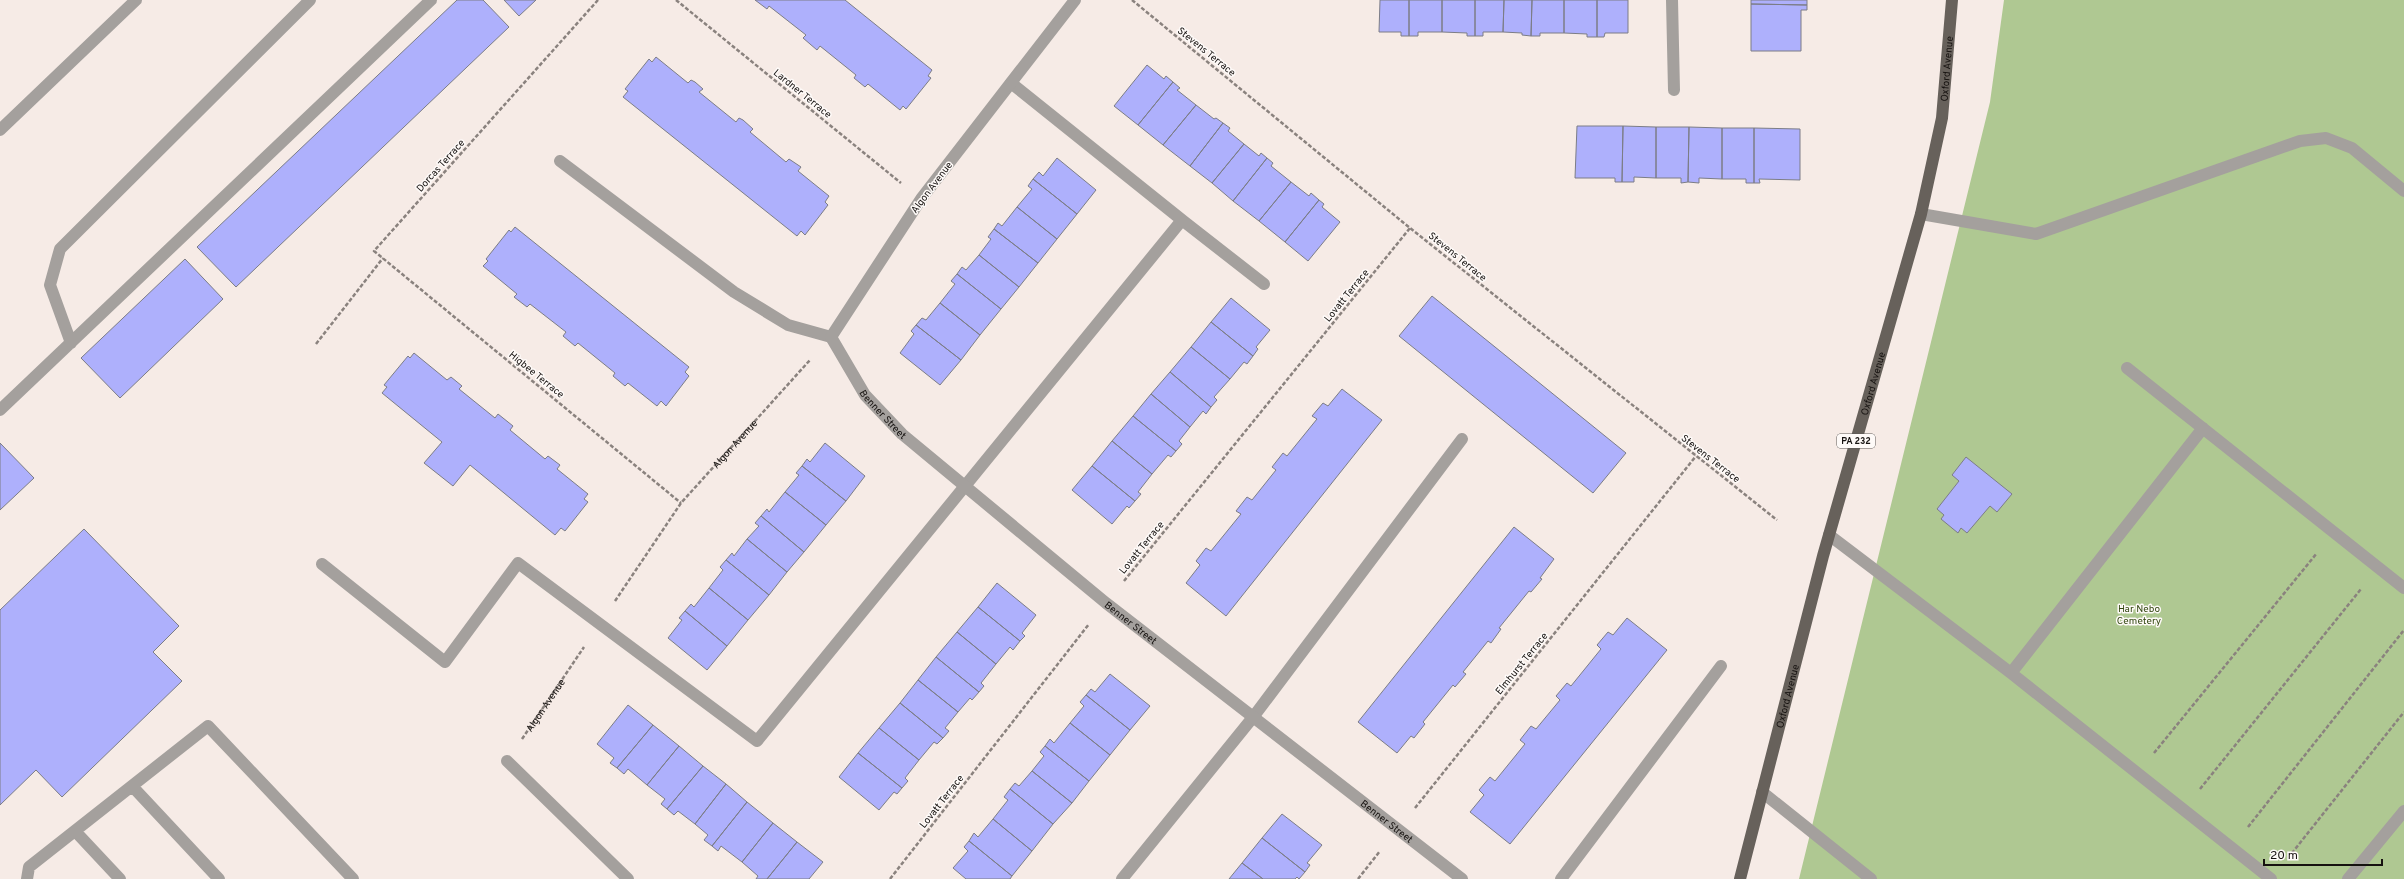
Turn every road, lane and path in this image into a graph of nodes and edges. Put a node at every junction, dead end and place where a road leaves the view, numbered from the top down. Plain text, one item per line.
1 (136, 0) edge
2 (310, 0) edge
3 (431, 0) edge
4 (598, 0) edge
5 (676, 0) edge
6 (1075, 0) edge
7 (1132, 0) edge
8 (1672, 0) edge
9 (1952, 0) edge
10 (1011, 83) junction
11 (1674, 90) dead end
12 (0, 130) edge
13 (560, 161) dead end
14 (2404, 191) edge
15 (921, 199) junction
16 (1921, 214) junction
17 (1182, 220) junction
18 (1410, 228) junction
19 (383, 258) junction
20 (1264, 284) dead end
21 (831, 337) junction
22 (71, 343) junction
23 (316, 344) dead end
24 (2127, 368) dead end
25 (0, 410) edge
26 (2203, 428) junction
27 (1462, 439) dead end
28 (1696, 456) junction
29 (964, 485) junction
30 (681, 503) junction
31 (1777, 520) dead end
32 (2334, 533) junction
33 (1829, 535) junction
34 (322, 564) dead end
35 (2378, 568) junction
36 (2404, 588) edge
37 (1106, 603) junction
38 (600, 623) junction
39 (2404, 630) edge
40 (1721, 666) dead end
41 (2011, 673) junction
42 (2404, 712) edge
43 (1254, 716) junction
44 (507, 761) joint
45 (2138, 773) junction
46 (132, 786) junction
47 (1762, 792) junction
48 (2183, 810) junction
49 (2404, 811) edge
50 (1399, 828) junction
51 (75, 831) junction
52 (2232, 848) junction
53 (2286, 860) dead end
54 (27, 879) edge
55 (120, 879) edge
56 (219, 879) edge
57 (353, 879) edge
58 (628, 879) edge
59 (890, 879) edge
60 (1122, 879) edge
61 (1358, 879) edge
62 (1462, 879) edge
63 (1561, 879) edge
64 (1740, 879) edge
65 (1871, 879) edge
66 (2271, 879) edge
67 (2348, 879) edge

1 - 12 street
2 - 22 street
3 - 22 street
4 - 19 path, Dorcas Terrace
5 - 15 path, Lardner Terrace
6 - 10 street, Algon Avenue
7 - 18 path, Stevens Terrace
8 - 11 street
9 - 16 main road, Oxford Avenue / PA 232
10 - 15 street, Algon Avenue
10 - 17 street
13 - 21 street
14 - 16 street
15 - 21 street, Algon Avenue
16 - 33 main road, Oxford Avenue / PA 232
17 - 20 street
17 - 29 street
18 - 28 path, Stevens Terrace
18 - 37 path, Lovatt Terrace
19 - 23 path
19 - 30 path, Higbee Terrace
21 - 29 street, Benner Street
21 - 30 path, Algon Avenue
22 - 25 street
24 - 26 street
26 - 32 street
26 - 41 street
27 - 43 street
28 - 31 path, Stevens Terrace
28 - 50 path, Elmhurst Terrace
29 - 37 street, Benner Street
29 - 38 street
30 - 38 path, Algon Avenue
32 - 35 street
32 - 45 path
33 - 41 street
33 - 47 main road, Oxford Avenue / PA 232
34 - 38 street
35 - 36 street
35 - 48 path
37 - 43 street, Benner Street
37 - 59 path, Lovatt Terrace
38 - 44 path, Algon Avenue
39 - 52 path
40 - 63 street
41 - 45 street
42 - 53 path
43 - 50 street, Benner Street
43 - 60 street
44 - 58 street
45 - 48 street
46 - 51 street
46 - 56 street
46 - 57 street
47 - 64 main road, Oxford Avenue / PA 232
47 - 65 street
48 - 52 street
49 - 67 street
50 - 61 path, Elmhurst Terrace
50 - 62 street, Benner Street
51 - 54 street
51 - 55 street
52 - 66 street

